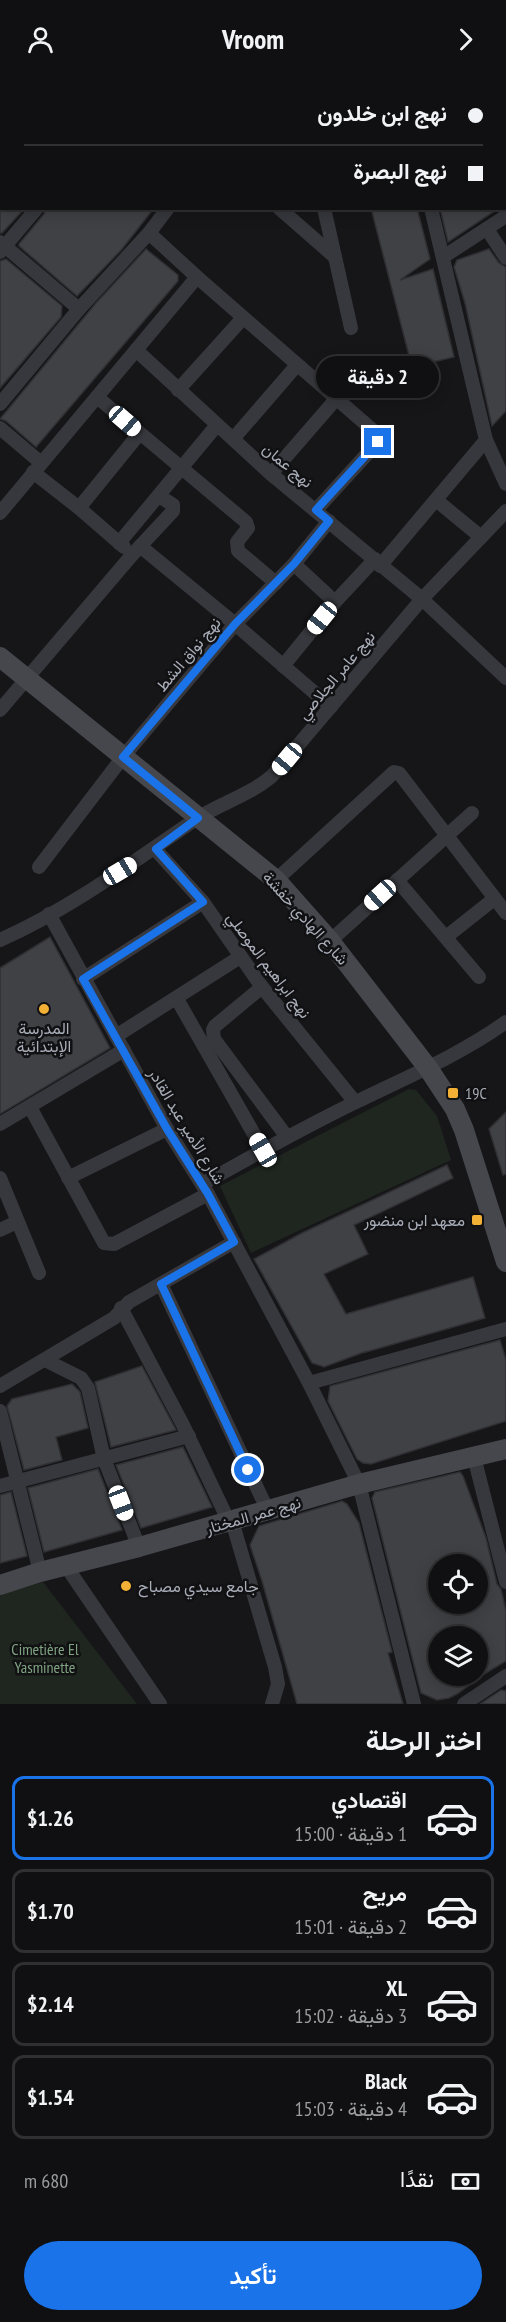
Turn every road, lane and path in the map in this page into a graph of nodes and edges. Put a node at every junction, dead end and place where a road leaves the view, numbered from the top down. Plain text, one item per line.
1 (35, 210) edge
2 (166, 210) edge
3 (281, 210) edge
4 (324, 210) edge
5 (431, 210) edge
6 (506, 216) edge
7 (487, 230) junction
8 (149, 233) junction
9 (2, 247) edge
10 (335, 257) junction
11 (443, 258) junction
12 (506, 258) edge
13 (197, 277) junction
14 (79, 309) junction
15 (243, 318) junction
16 (351, 327) dead end
17 (136, 350) junction
18 (297, 365) junction
19 (178, 390) junction
20 (97, 397) junction
21 (336, 399) junction
22 (0, 404) edge
23 (217, 424) junction
24 (0, 428) edge
25 (139, 434) junction
26 (233, 439) junction
27 (486, 440) junction
28 (37, 467) junction
29 (180, 468) junction
30 (271, 474) junction
31 (506, 484) edge
32 (159, 496) junction
33 (436, 500) junction
34 (79, 508) junction
35 (316, 510) junction
36 (506, 511) edge
37 (0, 513) edge
38 (329, 521) junction
39 (481, 537) junction
40 (119, 543) junction
41 (136, 551) junction
42 (377, 562) junction
43 (294, 564) junction
44 (276, 583) junction
45 (422, 599) junction
46 (335, 602) junction
47 (235, 624) junction
48 (0, 657) edge
49 (283, 666) junction
50 (26, 678) junction
51 (506, 678) edge
52 (331, 707) junction
53 (0, 710) edge
54 (123, 757) junction
55 (472, 813) dead end
56 (198, 818) junction
57 (447, 835) junction
58 (156, 849) junction
59 (39, 867) dead end
60 (276, 880) junction
61 (397, 880) junction
62 (494, 899) junction
63 (203, 902) junction
64 (506, 913) edge
65 (49, 914) junction
66 (446, 937) junction
67 (0, 940) edge
68 (330, 941) junction
69 (240, 957) junction
70 (479, 977) dead end
71 (83, 979) junction
72 (262, 987) junction
73 (177, 999) junction
74 (506, 1022) edge
75 (116, 1036) junction
76 (124, 1050) junction
77 (428, 1068) junction
78 (355, 1102) junction
79 (30, 1107) junction
80 (0, 1124) edge
81 (167, 1129) junction
82 (287, 1137) junction
83 (263, 1150) junction
84 (0, 1178) edge
85 (68, 1178) junction
86 (205, 1189) junction
87 (18, 1222) junction
88 (0, 1230) edge
89 (234, 1242) junction
90 (506, 1262) edge
91 (39, 1273) dead end
92 (161, 1284) junction
93 (121, 1308) junction
94 (506, 1329) edge
95 (45, 1360) junction
96 (309, 1383) junction
97 (0, 1386) edge
98 (0, 1411) edge
99 (189, 1436) junction
100 (506, 1449) edge
101 (474, 1457) junction
102 (104, 1459) junction
103 (17, 1482) junction
104 (359, 1484) junction
105 (0, 1486) edge
106 (268, 1511) junction
107 (230, 1521) junction
108 (139, 1547) junction
109 (66, 1566) junction
110 (40, 1572) junction
111 (506, 1582) edge
112 (0, 1585) edge
113 (506, 1676) edge
114 (160, 1704) edge
115 (272, 1704) edge
116 (414, 1704) edge
117 (464, 1704) edge

1 - 9 street
2 - 8 street
3 - 10 street
4 - 10 street
5 - 11 street
6 - 7 street
7 - 11 street
7 - 12 street
8 - 13 street
8 - 14 street
9 - 14 street
10 - 16 street
11 - 27 street
13 - 15 street
13 - 17 street
14 - 22 street
15 - 18 street
15 - 19 street
17 - 19 street, نهج عمان
17 - 20 street
18 - 21 street
18 - 26 street
19 - 23 street, نهج عمان
20 - 25 street
20 - 28 street
21 - 30 street
21 - 35 street
23 - 26 street, نهج عمان
23 - 29 street
24 - 28 street
25 - 29 street
25 - 34 street
26 - 30 street, نهج عمان
27 - 31 street
27 - 33 street
28 - 34 street
28 - 37 street
29 - 32 street
29 - 44 street
30 - 35 street, نهج عمان
32 - 40 street
32 - 41 street
33 - 39 street
33 - 42 street
34 - 40 street
35 - 38 street, نهج عمان
36 - 39 street, نهج عامر الجلاصي
38 - 42 street, نهج عمان
38 - 43 street, نهج نواق الشط
39 - 45 street, نهج عامر الجلاصي
40 - 41 street
41 - 47 street
41 - 50 street
42 - 45 street, نهج عمان
42 - 46 street
43 - 44 street, نهج نواق الشط
43 - 46 street
44 - 47 street, نهج نواق الشط
45 - 51 street, نهج عمان
45 - 52 street, نهج عامر الجلاصي
46 - 49 street
47 - 49 street
47 - 54 street, نهج نواق الشط
48 - 50 street, شارع الهادي خفشة
49 - 52 street
50 - 53 street
50 - 54 street, شارع الهادي خفشة
52 - 56 street, نهج عامر الجلاصي
54 - 56 street, شارع الهادي خفشة
54 - 59 street, نهج نواق الشط
55 - 57 street
56 - 58 street, نهج عامر الجلاصي
56 - 60 street, شارع الهادي خفشة
57 - 60 street
57 - 61 street
57 - 62 street
58 - 63 street, نهج ابراهيم الموصلي
58 - 65 street, نهج عامر الجلاصي
60 - 68 street, شارع الهادي خفشة
61 - 66 street
61 - 68 street
62 - 64 street
62 - 66 street
63 - 69 street, نهج ابراهيم الموصلي
63 - 71 street
65 - 67 street, نهج عامر الجلاصي
65 - 71 street, شارع الأمير عبد القادر
66 - 70 street
68 - 77 street, شارع الهادي خفشة
69 - 72 street, نهج ابراهيم الموصلي
69 - 73 street
71 - 75 street, شارع الأمير عبد القادر
72 - 78 street, نهج ابراهيم الموصلي
72 - 82 street
73 - 75 street
73 - 83 street
74 - 77 street
75 - 76 street, شارع الأمير عبد القادر
76 - 79 street
76 - 81 street, شارع الأمير عبد القادر
77 - 78 street
77 - 90 street, شارع الهادي خفشة
78 - 82 street
79 - 80 street
79 - 85 street
81 - 85 street
81 - 86 street, شارع الأمير عبد القادر
82 - 83 street
83 - 86 street
84 - 87 street
85 - 86 street
86 - 89 street, شارع الأمير عبد القادر
87 - 88 street
87 - 91 street
89 - 92 street
89 - 96 street, شارع الأمير عبد القادر
92 - 93 street
92 - 106 street
93 - 95 street
93 - 99 street
94 - 96 street
95 - 97 street
95 - 102 street
96 - 104 street, شارع الأمير عبد القادر
98 - 103 street
99 - 102 street
99 - 107 street
100 - 101 street, نهج عمر المختار
101 - 104 street, نهج عمر المختار
101 - 111 street
102 - 103 street
102 - 108 street
103 - 105 street
103 - 110 street
104 - 106 street, نهج عمر المختار
104 - 116 street, شارع الأمير عبد القادر
106 - 107 street, نهج عمر المختار
107 - 108 street, نهج عمر المختار
107 - 115 street
108 - 109 street, نهج عمر المختار
109 - 110 street, نهج عمر المختار
109 - 114 street
110 - 112 street, نهج عمر المختار
113 - 117 street

